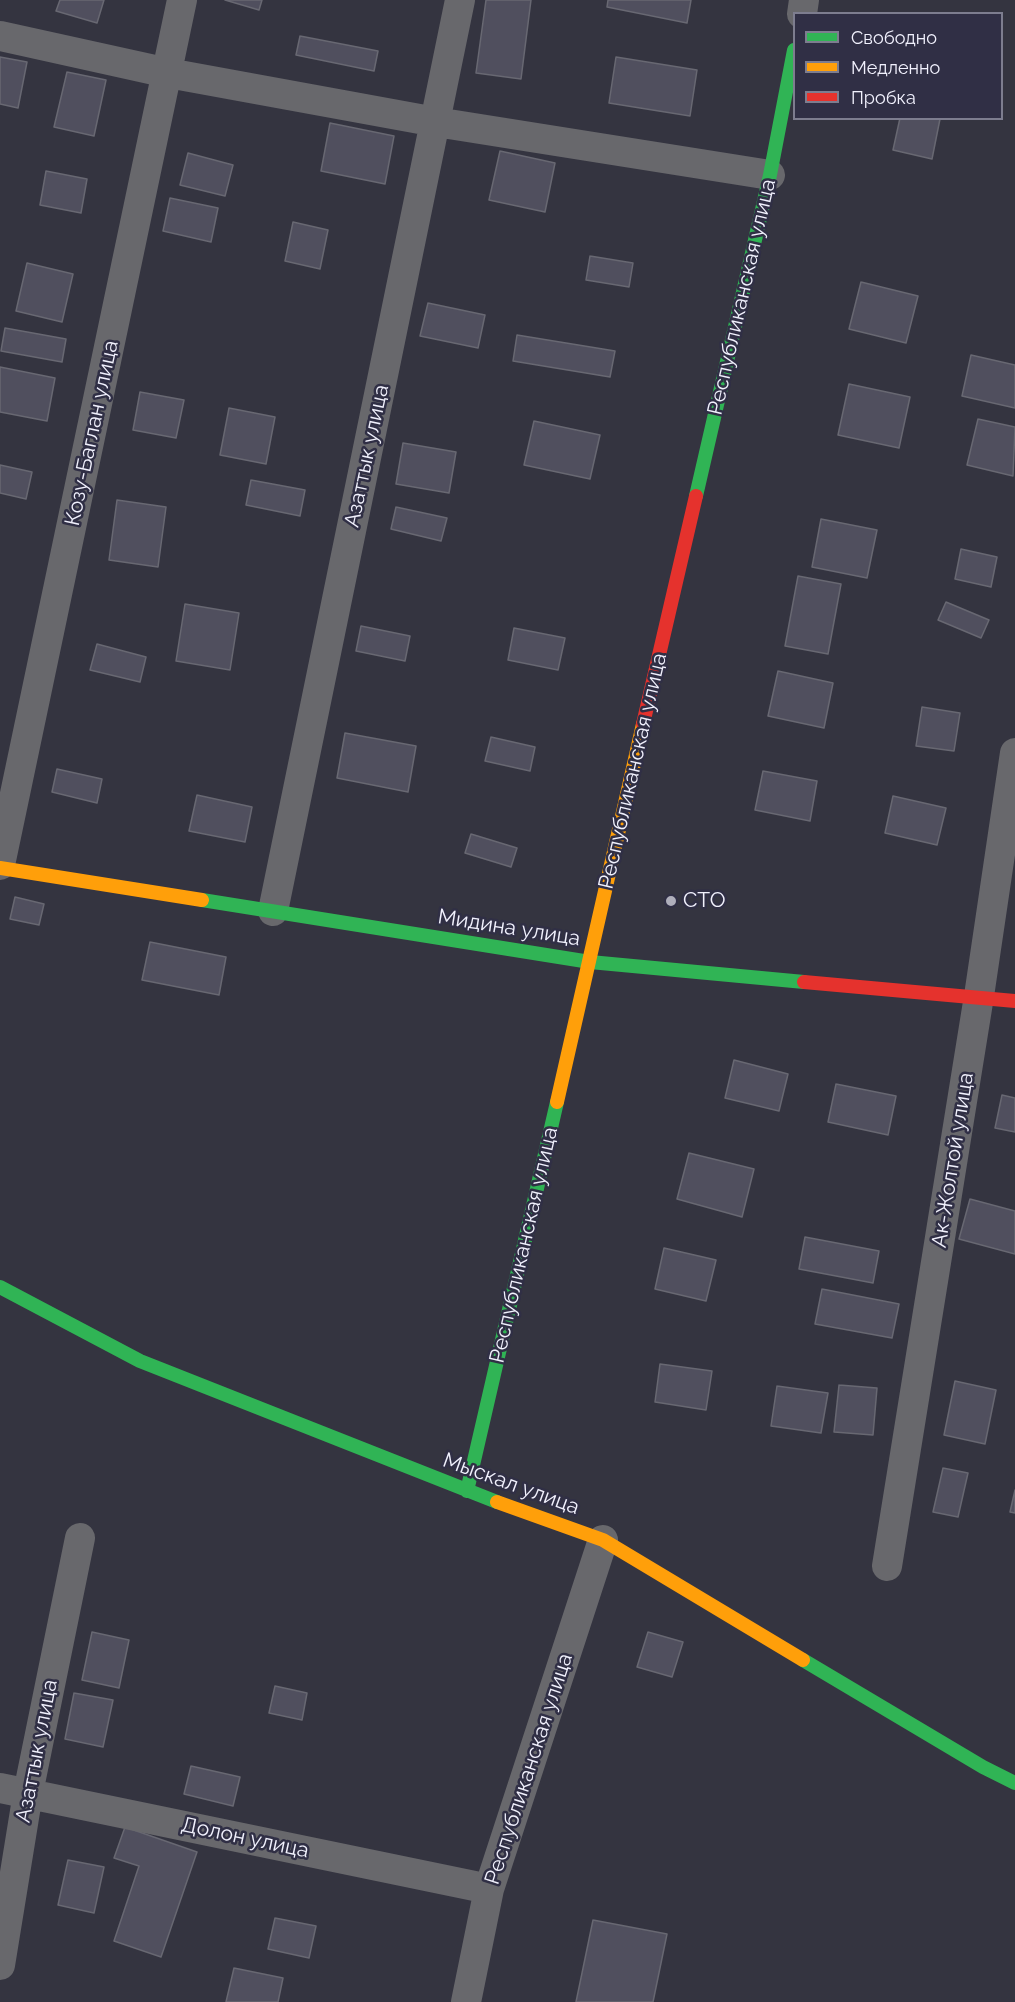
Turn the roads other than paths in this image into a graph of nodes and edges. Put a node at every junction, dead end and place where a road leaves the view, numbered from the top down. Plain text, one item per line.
1 (182, 0) edge
2 (460, 0) edge
3 (0, 36) edge
4 (793, 60) edge
5 (168, 73) junction
6 (436, 122) junction
7 (770, 175) junction
8 (1015, 753) edge
9 (0, 866) edge
10 (273, 911) junction
11 (590, 962) junction
12 (979, 996) junction
13 (1015, 1001) edge
14 (0, 1287) edge
15 (467, 1491) junction
16 (80, 1538) dead end
17 (603, 1540) junction
18 (887, 1566) dead end
19 (1015, 1783) edge
20 (14, 1791) edge
21 (489, 1889) junction
22 (0, 1965) edge
23 (466, 2002) edge

1 - 5 street, Козу-Баглан улица
2 - 6 street, Азаттык улица
3 - 5 street
4 - 7 street, Республиканская улица
5 - 6 street
5 - 9 street, Козу-Баглан улица
6 - 7 street
6 - 10 street, Азаттык улица
7 - 11 street, Республиканская улица
8 - 12 street, Ак-Жолтой улица
9 - 10 street, Мидина улица
10 - 11 street, Мидина улица
11 - 12 street, Мидина улица
11 - 15 street, Республиканская улица
12 - 13 street, Мидина улица
12 - 18 street, Ак-Жолтой улица
14 - 15 street, Мыскал улица
15 - 17 street, Мыскал улица
16 - 20 street, Азаттык улица
17 - 19 street, Мыскал улица
17 - 21 street, Республиканская улица
20 - 21 street, Долон улица
20 - 22 street, Азаттык улица
21 - 23 street, Республиканская улица

